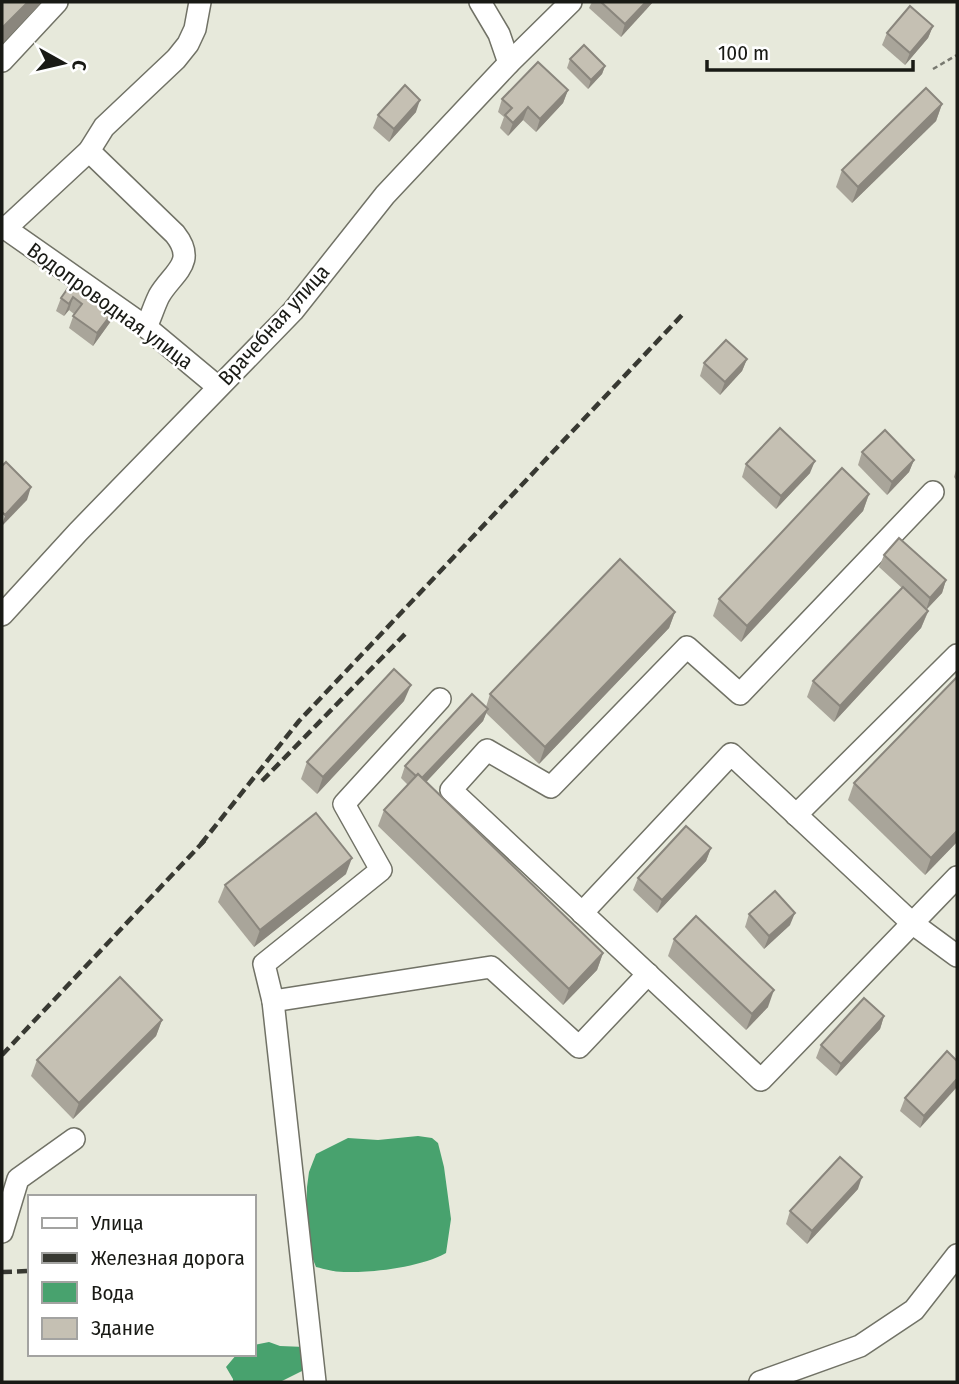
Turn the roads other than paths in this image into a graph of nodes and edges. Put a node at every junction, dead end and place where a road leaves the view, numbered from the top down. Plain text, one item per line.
1 (57, 2) edge
2 (200, 2) edge
3 (480, 2) edge
4 (571, 2) edge
5 (2, 61) edge
6 (509, 63) junction
7 (89, 151) junction
8 (4, 228) edge
9 (146, 327) junction
10 (218, 387) junction
11 (933, 492) dead end
12 (2, 615) edge
13 (957, 655) edge
14 (440, 699) dead end
15 (796, 815) junction
16 (957, 877) edge
17 (582, 913) junction
18 (912, 923) junction
19 (957, 956) edge
20 (648, 974) junction
21 (272, 1001) junction
22 (74, 1139) dead end
23 (2, 1232) edge
24 (957, 1255) edge
25 (315, 1382) edge
26 (760, 1382) edge

1 - 5 street
2 - 7 street
3 - 6 street
4 - 6 street, Врачебная улица
6 - 10 street, Врачебная улица
7 - 8 street
7 - 9 street
8 - 9 street, Водопроводная улица
9 - 10 street, Водопроводная улица
10 - 12 street, Врачебная улица
11 - 17 street
13 - 15 street
14 - 21 street
15 - 17 street
15 - 18 street
16 - 18 street
17 - 20 street
18 - 19 street
18 - 20 street
20 - 21 street
21 - 25 street
22 - 23 street
24 - 26 street

